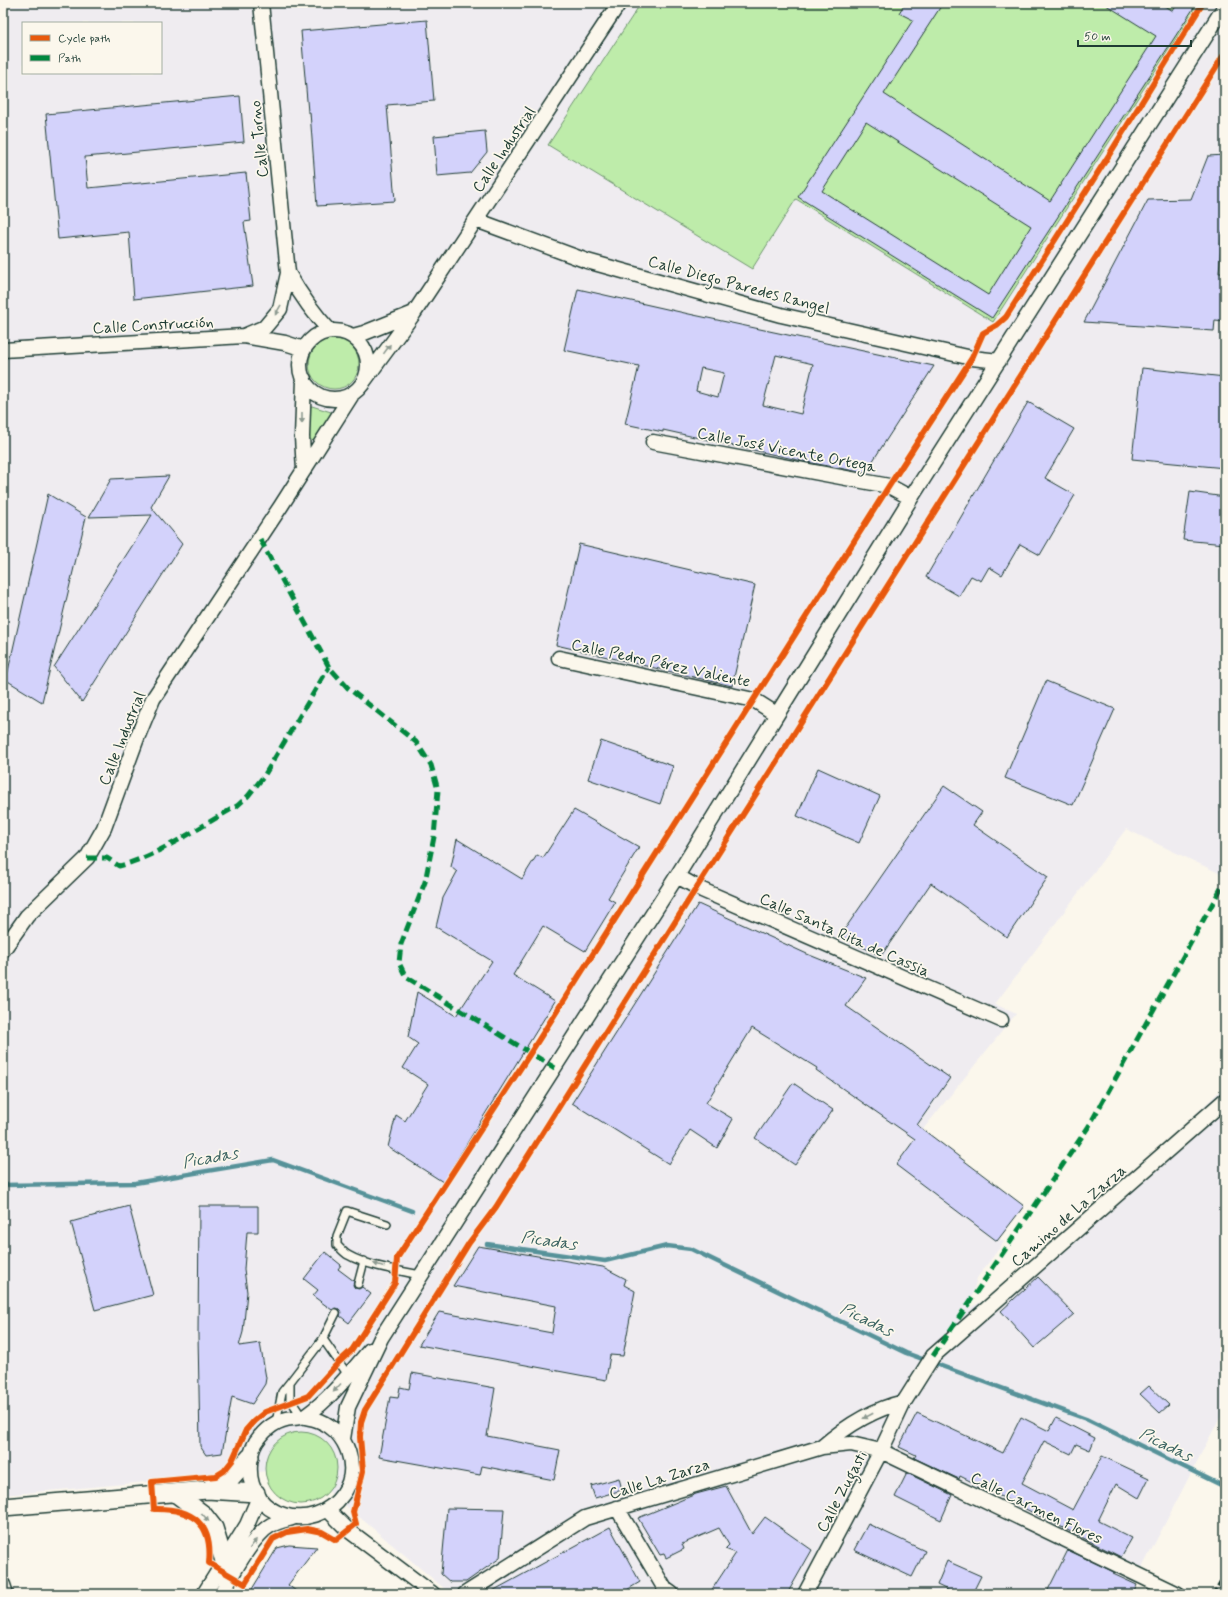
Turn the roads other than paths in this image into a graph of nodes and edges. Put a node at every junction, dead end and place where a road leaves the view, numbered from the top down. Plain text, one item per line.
1 (261, 3) edge
2 (619, 3) edge
3 (1225, 6) edge
4 (476, 220) junction
5 (288, 273) junction
6 (414, 313) junction
7 (330, 331) junction
8 (244, 336) junction
9 (353, 336) junction
10 (304, 349) junction
11 (3, 350) edge
12 (999, 361) junction
13 (304, 379) junction
14 (364, 381) junction
15 (353, 393) junction
16 (653, 442) dead end
17 (304, 470) junction
18 (911, 498) junction
19 (559, 658) dead end
20 (776, 714) junction
21 (677, 876) junction
22 (3, 950) edge
23 (1001, 1020) dead end
24 (1225, 1100) edge
25 (387, 1224) dead end
26 (364, 1261) junction
27 (421, 1275) junction
28 (358, 1284) dead end
29 (336, 1314) dead end
30 (381, 1338) junction
31 (323, 1339) junction
32 (933, 1356) joint
33 (348, 1375) junction
34 (290, 1382) junction
35 (904, 1402) junction
36 (303, 1417) junction
37 (276, 1423) junction
38 (343, 1439) junction
39 (822, 1447) junction
40 (881, 1451) junction
41 (250, 1458) junction
42 (207, 1490) junction
43 (175, 1493) junction
44 (257, 1495) junction
45 (3, 1507) edge
46 (617, 1508) junction
47 (328, 1510) junction
48 (292, 1518) junction
49 (224, 1561) junction
50 (3, 1585) edge
51 (6, 1594) edge
52 (204, 1594) edge
53 (221, 1594) edge
54 (433, 1594) edge
55 (465, 1594) edge
56 (672, 1594) edge
57 (805, 1594) edge
58 (1178, 1594) edge

1 - 5 street, Calle Torno
2 - 4 street, Calle Industrial
3 - 12 street
4 - 6 street, Calle Industrial
4 - 12 street, Calle Diego Paredes Rangel
5 - 7 street, Calle Torno
5 -> 8 street, Calle Torno
6 - 9 street
14 -> 6 street, Calle Industrial
7 - 9 street
7 - 10 street
8 - 10 street, Calle Construcción
8 - 11 street, Calle Construcción
9 - 14 street
10 - 13 street
12 - 18 street
13 - 15 street
13 -> 17 street
14 - 15 street
15 - 17 street, Calle Industrial
16 - 18 street, Calle José Vicente Ortega
17 - 22 street, Calle Industrial
18 - 20 street
19 - 20 street, Calle Pedro Pérez Valiente
20 - 21 street
21 - 23 street, Calle Santa Rita de Cassia
21 - 27 street
24 - 32 street, Camino de La Zarza
25 - 26 lane
27 -> 26 lane
26 - 28 lane
27 - 30 street
29 - 31 lane
30 - 33 street
30 - 38 street
31 - 33 lane
31 - 34 lane
32 - 35 street, Calle Zugasti
33 -> 36 street
34 - 36 lane
34 - 37 lane
35 -> 39 street, Calle Zugasti
35 - 40 street, Calle Zugasti
36 - 37 street
36 - 38 street
37 - 41 street
38 - 47 street
39 - 40 street, Calle La Zarza
39 - 46 street, Calle La Zarza
40 - 57 street, Calle Zugasti
40 - 58 street, Calle Carmen Flores
41 - 42 street
41 - 44 street
42 - 43 street
42 - 44 street
43 - 45 street
43 -> 49 street
44 - 48 street
44 - 49 street
46 - 55 street, Calle La Zarza
46 - 56 street
47 - 48 street
47 - 54 street
53 -> 48 street
49 - 52 street
50 - 51 street

